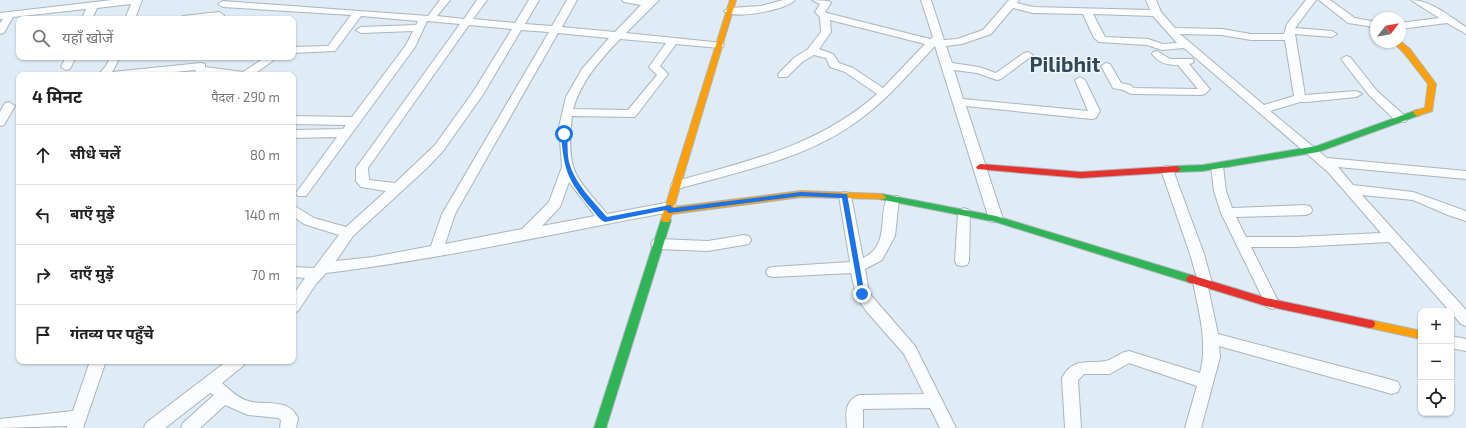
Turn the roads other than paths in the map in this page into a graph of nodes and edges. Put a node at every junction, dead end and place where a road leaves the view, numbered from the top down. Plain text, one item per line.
1 (132, 0) edge
2 (445, 0) edge
3 (482, 0) edge
4 (534, 0) edge
5 (572, 0) edge
6 (627, 0) edge
7 (732, 0) edge
8 (790, 0) edge
9 (817, 0) edge
10 (926, 0) edge
11 (1151, 0) edge
12 (1311, 0) edge
13 (1324, 0) edge
14 (1416, 0) edge
15 (652, 1) edge
16 (224, 2) edge
17 (1012, 2) edge
18 (72, 4) edge
19 (93, 5) junction
20 (729, 11) junction
21 (1086, 11) junction
22 (358, 13) junction
23 (1156, 13) junction
24 (5, 15) edge
25 (88, 16) edge
26 (130, 16) edge
27 (218, 16) edge
28 (825, 16) junction
29 (427, 18) junction
30 (1448, 20) junction
31 (467, 21) junction
32 (1370, 23) edge
33 (1406, 25) edge
34 (518, 27) junction
35 (418, 28) junction
36 (0, 30) edge
37 (361, 30) dead end
38 (554, 30) junction
39 (1172, 31) junction
40 (1466, 31) edge
41 (1289, 34) junction
42 (1332, 34) dead end
43 (618, 36) junction
44 (672, 41) junction
45 (937, 41) junction
46 (719, 45) junction
47 (1186, 45) junction
48 (1403, 48) edge
49 (296, 50) edge
50 (812, 51) junction
51 (1157, 54) dead end
52 (1028, 55) dead end
53 (1346, 59) dead end
54 (69, 60) edge
55 (114, 60) edge
56 (268, 60) edge
57 (1205, 60) junction
58 (1180, 62) junction
59 (947, 66) junction
60 (1106, 66) dead end
61 (66, 67) dead end
62 (201, 67) edge
63 (106, 72) edge
64 (146, 72) edge
65 (227, 72) edge
66 (250, 72) edge
67 (783, 75) dead end
68 (1080, 80) dead end
69 (882, 92) junction
70 (1356, 94) dead end
71 (1300, 98) junction
72 (959, 102) junction
73 (9, 106) dead end
74 (1263, 109) junction
75 (567, 112) junction
76 (1402, 119) junction
77 (296, 120) edge
78 (353, 121) junction
79 (0, 122) edge
80 (345, 133) junction
81 (296, 134) edge
82 (1311, 150) junction
83 (1324, 162) junction
84 (568, 166) junction
85 (1217, 166) junction
86 (980, 167) junction
87 (1167, 170) junction
88 (1466, 175) edge
89 (677, 185) junction
90 (398, 188) junction
91 (1350, 188) junction
92 (302, 193) dead end
93 (845, 196) junction
94 (893, 199) junction
95 (670, 209) junction
96 (1306, 210) dead end
97 (296, 212) edge
98 (964, 213) junction
99 (1227, 213) junction
100 (1466, 216) edge
101 (996, 219) junction
102 (605, 220) junction
103 (348, 233) junction
104 (526, 234) junction
105 (1393, 237) junction
106 (744, 240) dead end
107 (1242, 242) junction
108 (658, 244) junction
109 (436, 250) junction
110 (962, 261) dead end
111 (856, 267) junction
112 (320, 271) junction
113 (296, 272) edge
114 (773, 272) dead end
115 (1202, 282) junction
116 (296, 303) edge
117 (1272, 303) junction
118 (1466, 320) edge
119 (1418, 334) edge
120 (1211, 341) junction
121 (1454, 343) edge
122 (1466, 345) edge
123 (97, 364) edge
124 (233, 365) edge
125 (213, 382) junction
126 (1206, 382) junction
127 (1392, 387) dead end
128 (225, 395) junction
129 (935, 401) junction
130 (76, 423) edge
131 (0, 426) edge
132 (152, 428) edge
133 (189, 428) edge
134 (288, 428) edge
135 (600, 428) edge
136 (855, 428) edge
137 (948, 428) edge
138 (1073, 428) edge
139 (1193, 428) edge

1 - 19 street
1 - 26 street
2 - 29 street
3 - 31 street
4 - 34 street
5 - 38 street
6 - 15 street
7 - 20 street
8 - 20 street
9 - 28 street
10 - 45 street
11 - 23 street
12 - 41 street
13 - 32 street
14 - 30 street
15 - 43 street
16 - 22 street
16 - 27 street
17 - 21 street
17 - 45 street
18 - 19 street
18 - 24 street
19 - 25 street
20 - 46 street
21 - 23 street
21 - 47 street
22 - 29 street
22 - 49 street
23 - 39 street
24 - 36 street
28 - 45 street
28 - 50 street
29 - 31 street
29 - 35 street
30 - 33 street
30 - 40 street
31 - 34 street
31 - 90 street
34 - 38 street
34 - 90 street
35 - 37 street
35 - 78 street
38 - 43 street
38 - 109 street
39 - 41 street
39 - 47 street
41 - 42 street
41 - 71 street
43 - 44 street
43 - 75 street
44 - 46 street
44 - 75 street
45 - 59 street
45 - 69 street
46 - 89 street
47 - 57 street
48 - 76 street
50 - 67 street
50 - 69 street
51 - 58 street
52 - 59 street
53 - 76 street
54 - 61 street
55 - 63 street
56 - 66 street
57 - 58 street
57 - 74 street
58 - 60 street
59 - 72 street
62 - 64 street
62 - 65 street
68 - 72 street
69 - 89 street
70 - 71 street
71 - 74 street
72 - 86 street
73 - 79 street
74 - 82 street
75 - 84 street
76 - 82 street
77 - 78 street
78 - 80 street
80 - 81 street
80 - 92 street
82 - 83 street
82 - 85 street
83 - 88 street
83 - 91 street
84 - 102 street
84 - 104 street
85 - 87 street
85 - 99 street
86 - 87 street
86 - 101 street
87 - 115 street
89 - 95 street
90 - 103 street
91 - 100 street
91 - 105 street
93 - 94 street
93 - 95 street
93 - 111 street
94 - 98 street
94 - 111 street
95 - 102 street
95 - 108 street
96 - 99 street
97 - 103 street
98 - 101 street
98 - 110 street
99 - 107 street
101 - 115 street
102 - 104 street
103 - 112 street
104 - 109 street
105 - 107 street
105 - 118 street
106 - 108 street
107 - 117 street
108 - 135 street
109 - 112 street
111 - 114 street
111 - 129 street
112 - 113 street
112 - 116 street
115 - 117 street
115 - 120 street
117 - 119 street
120 - 126 street
120 - 127 street
121 - 122 street
123 - 130 street
124 - 125 street
125 - 128 street
125 - 132 street
126 - 138 street
126 - 139 street
128 - 133 street
128 - 134 street
129 - 136 street
129 - 137 street
130 - 131 street

